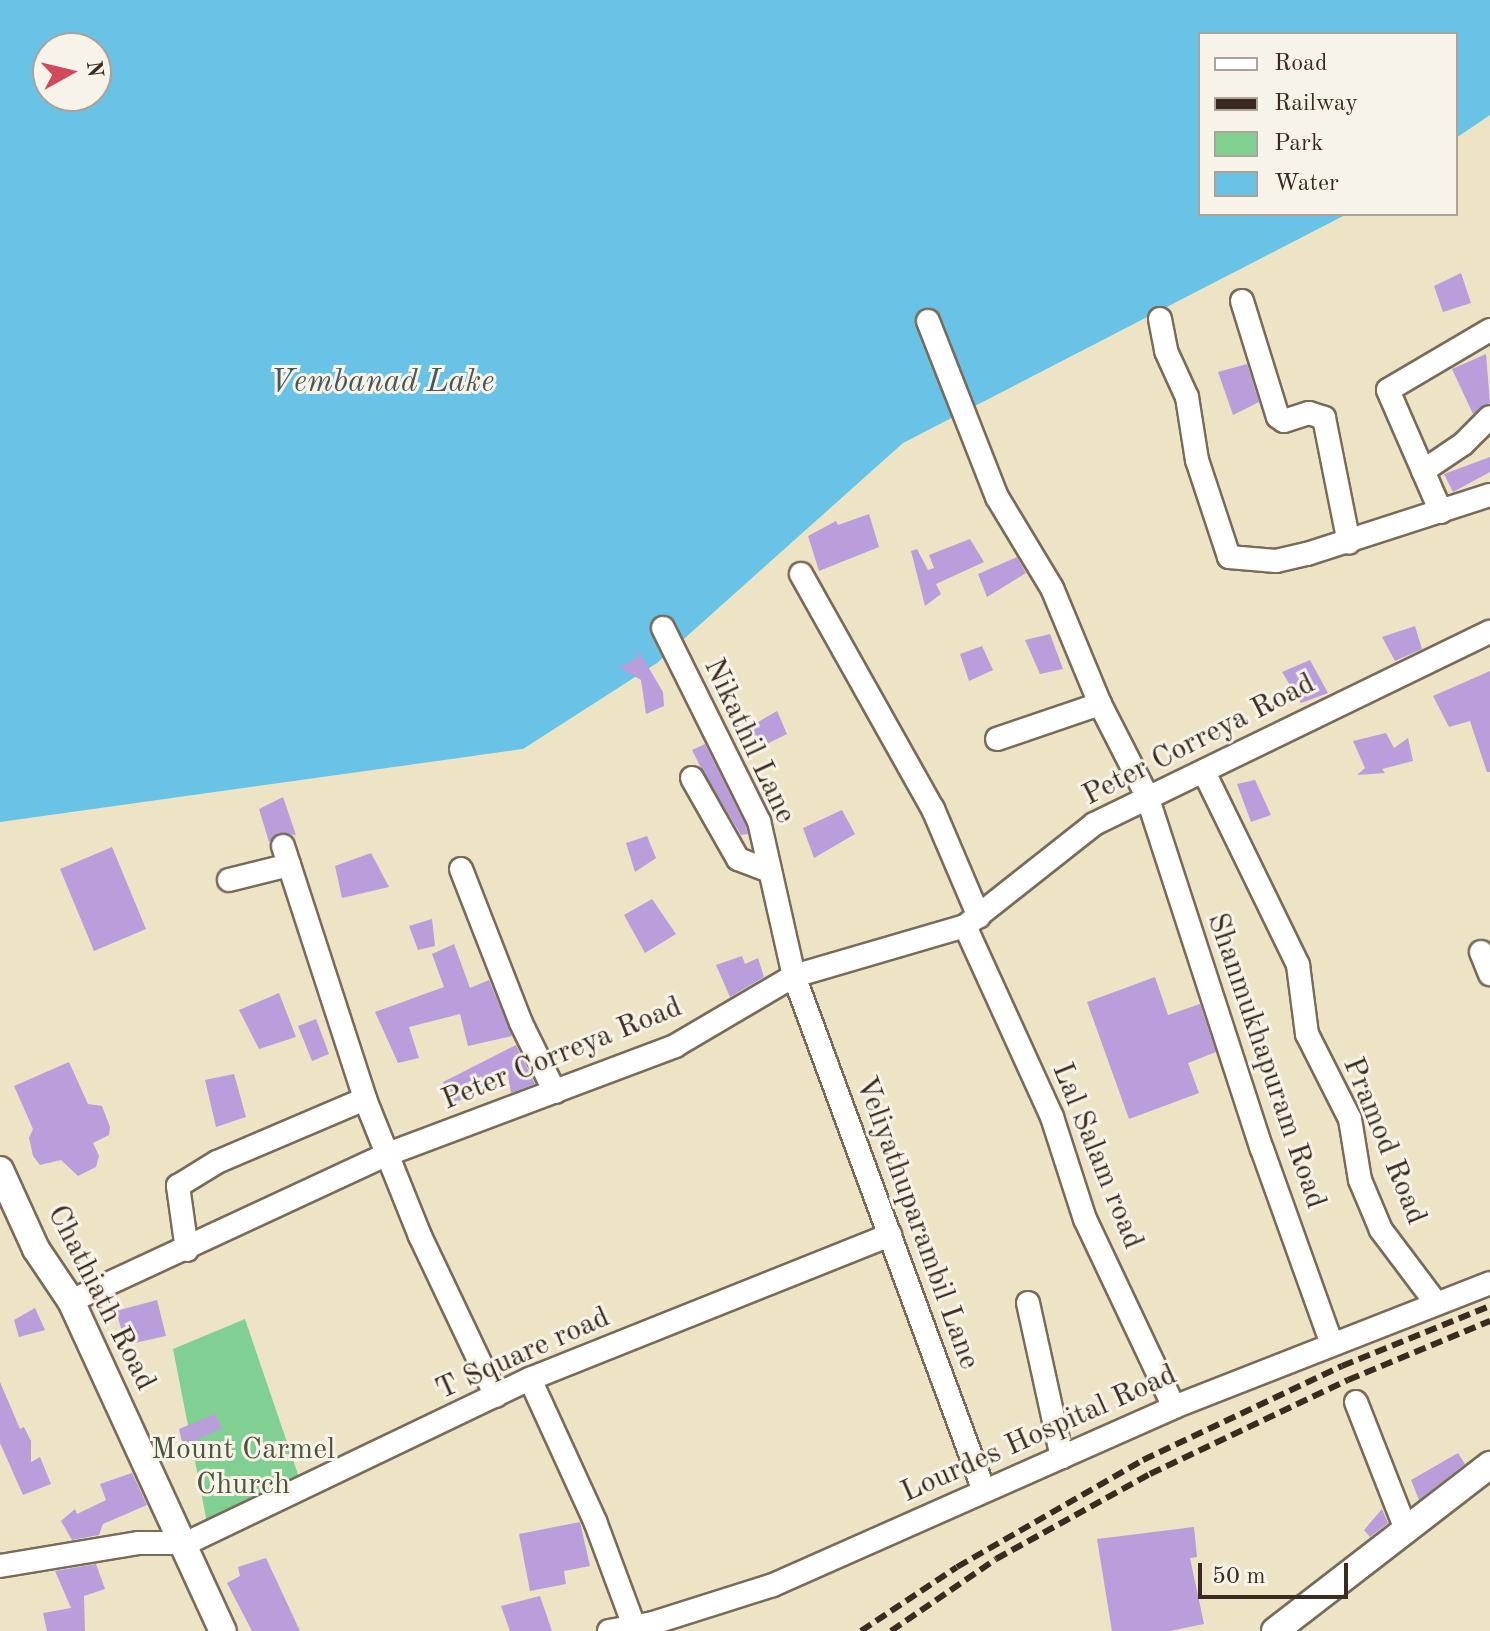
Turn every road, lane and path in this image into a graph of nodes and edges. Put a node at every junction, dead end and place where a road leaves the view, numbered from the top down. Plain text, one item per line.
1 (1242, 301) dead end
2 (1160, 319) dead end
3 (928, 321) dead end
4 (1490, 330) edge
5 (1490, 417) edge
6 (1423, 471) junction
7 (1490, 495) edge
8 (1441, 512) junction
9 (1349, 543) junction
10 (801, 574) dead end
11 (663, 628) dead end
12 (1490, 632) edge
13 (1100, 704) junction
14 (997, 739) dead end
15 (1204, 772) junction
16 (692, 778) dead end
17 (1147, 796) junction
18 (461, 869) dead end
19 (769, 871) junction
20 (229, 880) dead end
21 (972, 922) junction
22 (1481, 952) dead end
23 (1490, 974) edge
24 (794, 976) junction
25 (555, 1092) junction
26 (365, 1099) junction
27 (388, 1154) junction
28 (0, 1170) edge
29 (890, 1235) junction
30 (187, 1250) junction
31 (1490, 1283) edge
32 (71, 1301) junction
33 (1028, 1303) dead end
34 (1436, 1303) junction
35 (1332, 1344) junction
36 (530, 1379) junction
37 (496, 1396) junction
38 (1356, 1402) dead end
39 (1174, 1407) junction
40 (1062, 1457) junction
41 (1490, 1465) edge
42 (984, 1491) junction
43 (1405, 1527) junction
44 (187, 1543) junction
45 (0, 1566) edge
46 (634, 1626) junction
47 (1281, 1630) edge
48 (223, 1631) edge
49 (609, 1631) edge

1 - 9 street
2 - 9 street
3 - 13 street, Shanmukhapuram Road
4 - 6 street
5 - 6 street
6 - 8 street
7 - 8 street
8 - 9 street
10 - 21 street, Lal Salam road
11 - 19 street, Nikathil Lane
12 - 15 street, Peter Correya Road
13 - 14 street
13 - 17 street, Shanmukhapuram Road
15 - 17 street, Peter Correya Road
15 - 34 street, Pramod Road
16 - 19 street
17 - 21 street, Peter Correya Road
17 - 35 street, Shanmukhapuram Road
18 - 25 street
19 - 24 street, Nikathil Lane
20 - 26 street
21 - 24 street, Peter Correya Road
21 - 39 street, Lal Salam road
22 - 23 street
24 - 25 street, Peter Correya Road
24 - 29 street, Veliyathuparambil Lane
25 - 27 street, Peter Correya Road
26 - 27 street
26 - 30 street
27 - 30 street, Peter Correya Road
27 - 37 street
28 - 32 main road, Chathiath Road
29 - 36 street, T Square road
29 - 42 street, Veliyathuparambil Lane
30 - 32 street, Peter Correya Road
31 - 34 street, Lourdes Hospital Road
32 - 44 main road, Chathiath Road
33 - 40 street
34 - 35 street, Lourdes Hospital Road
35 - 39 street, Lourdes Hospital Road
36 - 37 street, T Square road
36 - 46 street
37 - 44 street, T Square road
38 - 43 street
39 - 40 street, Lourdes Hospital Road
40 - 42 street, Lourdes Hospital Road
41 - 43 main road
42 - 46 street, Lourdes Hospital Road
43 - 47 main road
44 - 45 street
44 - 48 main road, Chathiath Road
46 - 49 street, Lourdes Hospital Road

